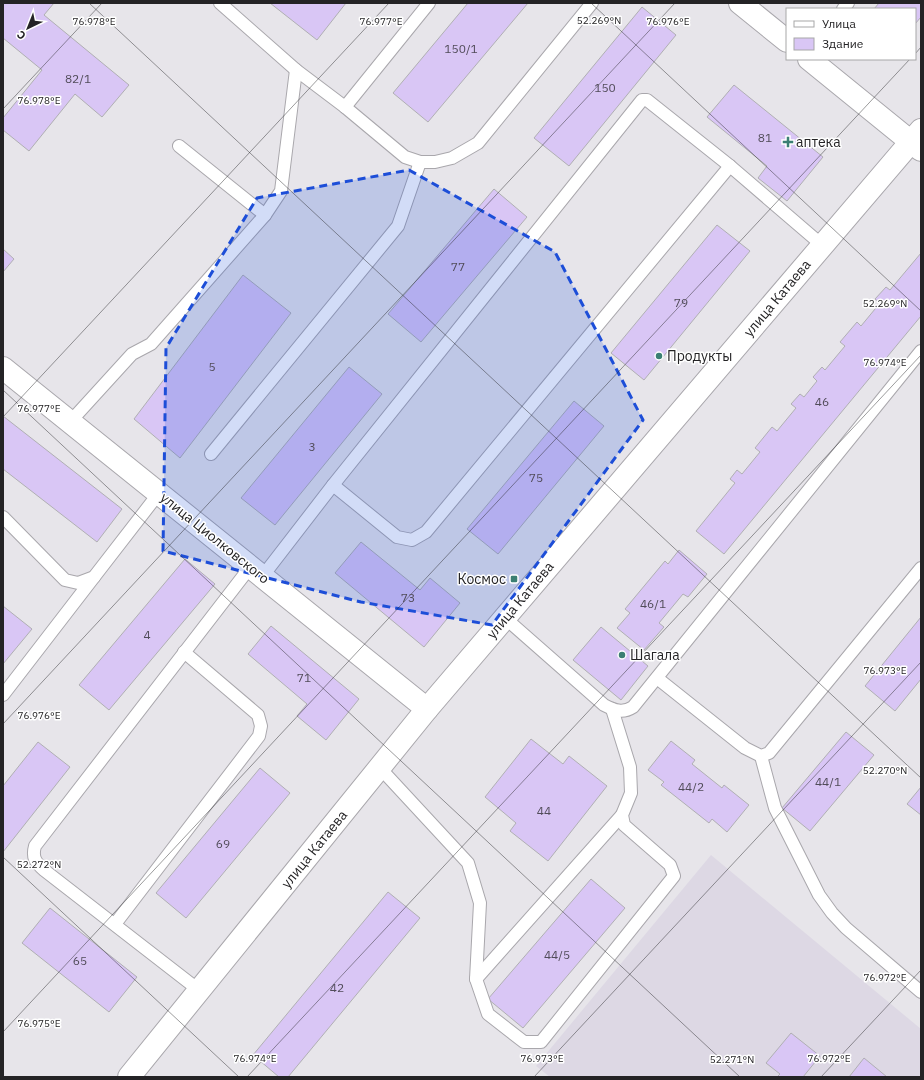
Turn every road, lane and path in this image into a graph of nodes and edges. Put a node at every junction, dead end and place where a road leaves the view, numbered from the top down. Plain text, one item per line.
1 (220, 3) edge
2 (429, 3) edge
3 (592, 3) edge
4 (740, 3) edge
5 (786, 40) edge
6 (810, 60) edge
7 (296, 70) junction
8 (345, 107) junction
9 (918, 141) edge
10 (179, 146) dead end
11 (420, 162) junction
12 (730, 166) junction
13 (265, 215) junction
14 (822, 246) junction
15 (921, 351) edge
16 (3, 368) edge
17 (70, 422) junction
18 (211, 454) dead end
19 (332, 485) junction
20 (160, 493) junction
21 (3, 516) edge
22 (921, 568) edge
23 (256, 572) junction
24 (94, 577) junction
25 (505, 618) junction
26 (184, 652) junction
27 (657, 678) junction
28 (3, 695) edge
29 (427, 709) junction
30 (612, 709) junction
31 (761, 756) junction
32 (380, 768) junction
33 (622, 815) junction
34 (115, 924) junction
35 (476, 979) junction
36 (200, 991) junction
37 (921, 992) edge
38 (129, 1077) edge

1 - 7 lane
2 - 8 lane
3 - 11 lane
4 - 5 street
6 - 9 street
7 - 8 lane
7 - 13 lane
8 - 11 lane
9 - 14 street, улица Катаева
10 - 13 lane
11 - 18 lane
12 - 14 lane
12 - 19 lane
12 - 19 lane
13 - 17 lane
14 - 25 street, улица Катаева
15 - 27 lane
16 - 17 street, улица Циолковского
17 - 20 street, улица Циолковского
19 - 23 lane
20 - 23 street, улица Циолковского
20 - 24 lane
21 - 24 lane
22 - 31 lane
23 - 26 lane
23 - 29 street, улица Циолковского
24 - 28 lane
25 - 29 street, улица Катаева
25 - 30 lane
26 - 34 lane
26 - 34 lane
27 - 30 lane
27 - 31 lane
29 - 32 street, улица Катаева
30 - 33 lane
31 - 37 lane
32 - 35 lane
32 - 36 street, улица Катаева
33 - 35 lane
33 - 35 lane
34 - 36 lane
36 - 38 street, улица Катаева

